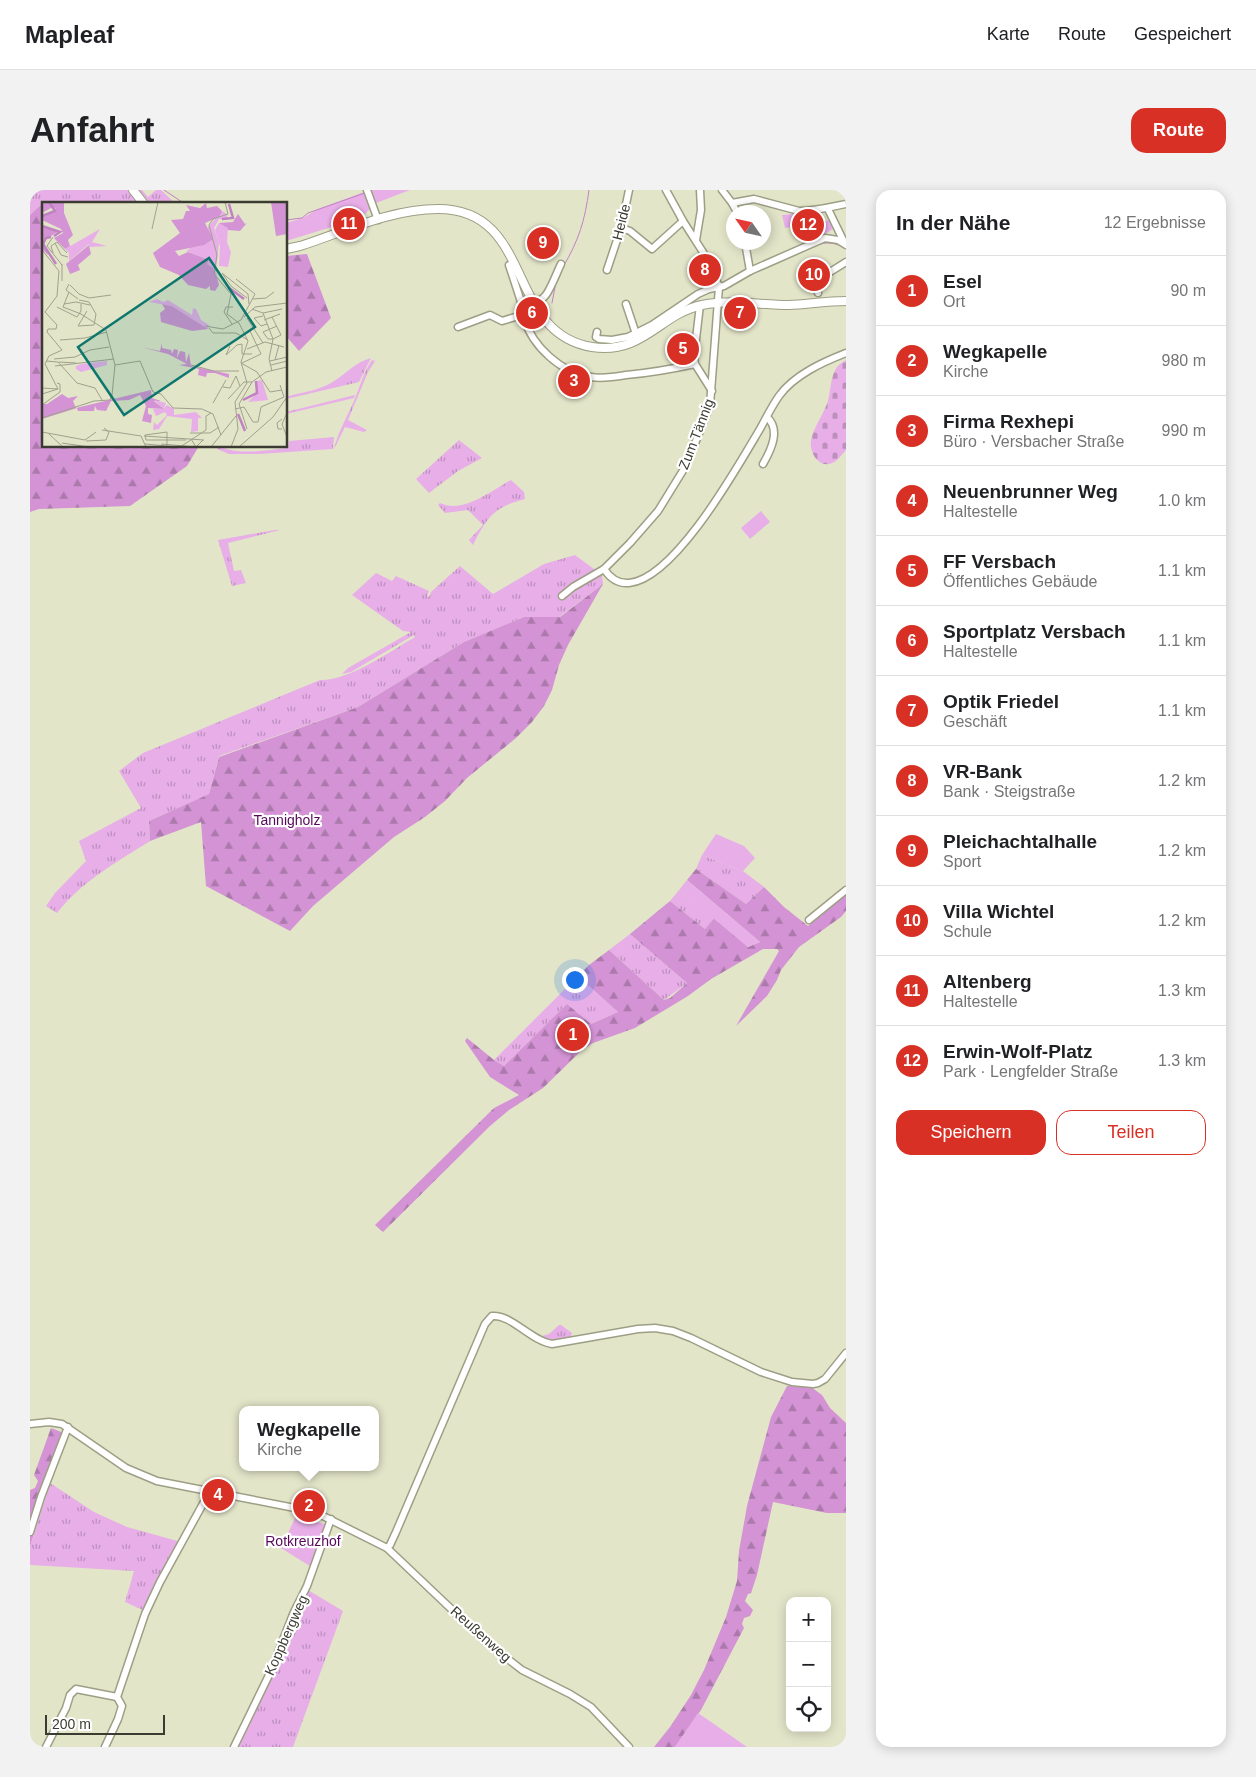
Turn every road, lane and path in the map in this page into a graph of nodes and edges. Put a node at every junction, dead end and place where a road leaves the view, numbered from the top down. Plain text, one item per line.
1 (133, 190) edge
2 (629, 190) edge
3 (666, 190) edge
4 (700, 190) edge
5 (722, 190) edge
6 (367, 191) edge
7 (142, 202) edge
8 (732, 203) joint
9 (846, 204) edge
10 (828, 209) junction
11 (378, 220) junction
12 (683, 221) junction
13 (620, 228) junction
14 (838, 231) junction
15 (825, 238) junction
16 (696, 240) junction
17 (845, 244) edge
18 (288, 248) edge
19 (746, 250) edge
20 (846, 262) edge
21 (561, 264) dead end
22 (513, 265) junction
23 (607, 270) dead end
24 (750, 271) junction
25 (719, 287) junction
26 (818, 293) dead end
27 (846, 301) edge
28 (718, 302) junction
29 (626, 304) dead end
30 (700, 305) junction
31 (535, 306) junction
32 (524, 314) junction
33 (458, 327) dead end
34 (597, 332) dead end
35 (636, 334) junction
36 (846, 353) edge
37 (695, 364) junction
38 (712, 391) junction
39 (767, 417) junction
40 (763, 464) dead end
41 (606, 572) junction
42 (562, 596) dead end
43 (846, 890) edge
44 (809, 920) dead end
45 (846, 1354) edge
46 (30, 1424) edge
47 (68, 1427) junction
48 (210, 1491) junction
49 (330, 1519) junction
50 (30, 1532) edge
51 (387, 1548) junction
52 (117, 1697) junction
53 (46, 1747) edge
54 (105, 1747) edge
55 (234, 1747) edge
56 (629, 1747) edge

1 - 7 main road
2 - 13 street, Heide
3 - 12 street
4 - 16 street
5 - 8 street
6 - 11 street
8 - 10 street
9 - 10 street
10 - 14 street
11 - 18 main road
11 - 22 main road
12 - 13 street
12 - 16 street
13 - 23 street, Heide
14 - 15 street
14 - 17 street
15 - 17 street
15 - 24 street
16 - 25 street
19 - 24 street
20 - 26 street
21 - 31 street
22 - 31 main road
22 - 32 street
24 - 25 street
25 - 28 street, Zum Tännig
25 - 35 street
27 - 28 main road
28 - 30 main road
28 - 38 street, Zum Tännig
29 - 35 street
30 - 31 main road
30 - 37 street
31 - 32 street
32 - 33 street
32 - 37 street
34 - 35 street
36 - 39 street
37 - 38 street
38 - 41 street, Zum Tännig
39 - 40 street
39 - 41 street
41 - 42 street, Zum Tännig
43 - 44 street
45 - 51 street
46 - 47 street
47 - 48 street, Reußenweg
47 - 50 street
48 - 49 street, Reußenweg
48 - 52 street
49 - 51 street, Reußenweg
49 - 55 street, Koppbergweg
51 - 56 street, Reußenweg
52 - 53 street
52 - 54 street

